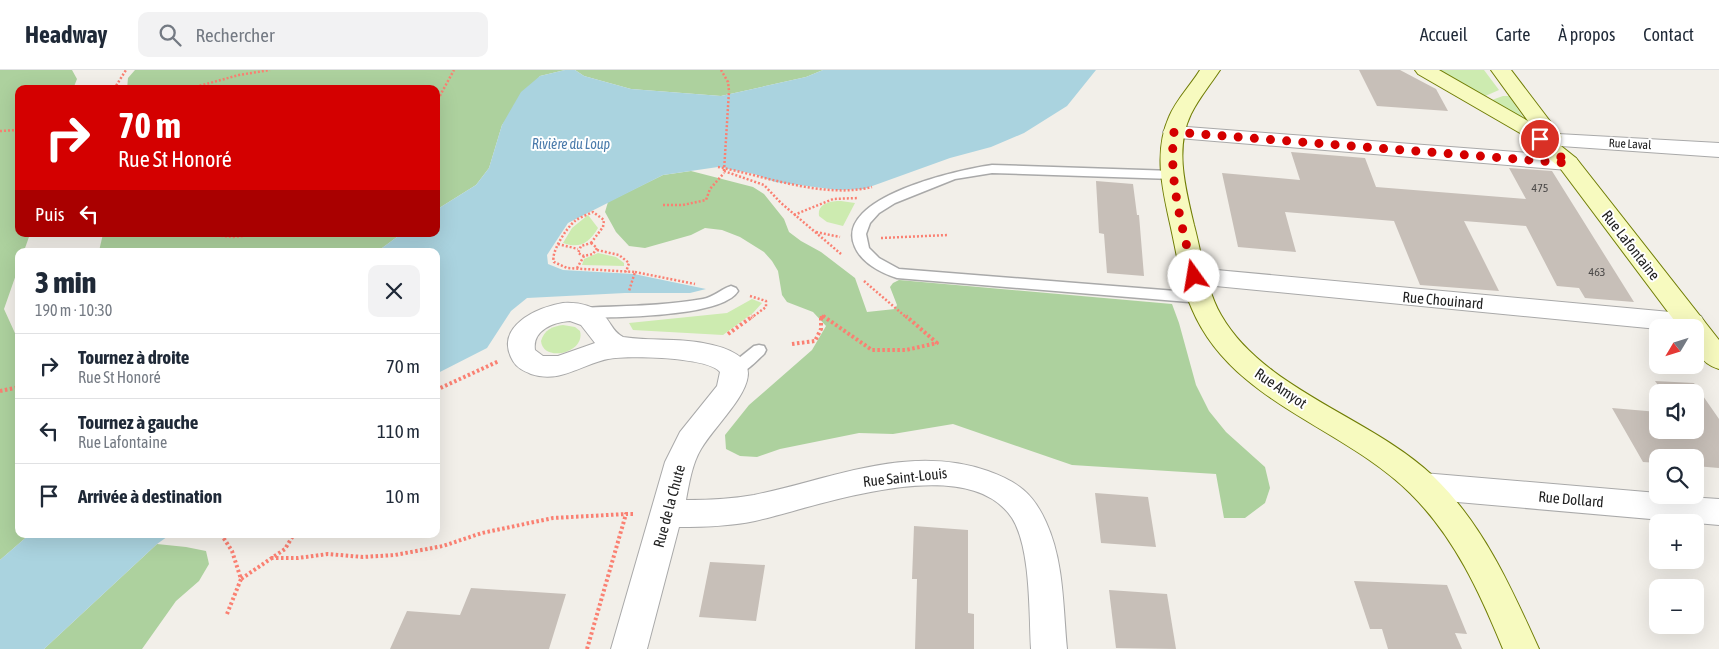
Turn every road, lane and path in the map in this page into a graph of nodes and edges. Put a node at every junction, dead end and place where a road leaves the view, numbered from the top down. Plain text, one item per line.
1 (126, 70) edge
2 (270, 70) edge
3 (454, 70) edge
4 (720, 70) edge
5 (1424, 70) edge
6 (1501, 70) edge
7 (1210, 72) edge
8 (117, 85) edge
9 (203, 85) edge
10 (440, 96) edge
11 (15, 130) edge
12 (0, 131) edge
13 (1174, 132) junction
14 (1547, 139) junction
15 (1719, 150) edge
16 (1568, 163) junction
17 (718, 167) dead end
18 (724, 172) junction
19 (1173, 175) junction
20 (873, 186) dead end
21 (861, 199) dead end
22 (663, 205) dead end
23 (794, 215) junction
24 (591, 243) junction
25 (558, 244) junction
26 (578, 249) junction
27 (597, 250) junction
28 (584, 256) junction
29 (848, 260) dead end
30 (577, 268) junction
31 (626, 272) junction
32 (858, 276) dead end
33 (1198, 287) junction
34 (731, 291) dead end
35 (628, 293) dead end
36 (580, 314) junction
37 (1689, 319) edge
38 (1649, 320) edge
39 (1704, 339) edge
40 (792, 344) dead end
41 (625, 346) junction
42 (522, 350) junction
43 (758, 350) dead end
44 (1719, 359) edge
45 (734, 370) junction
46 (15, 388) edge
47 (440, 388) edge
48 (0, 391) edge
49 (1423, 486) junction
50 (1719, 512) edge
51 (626, 514) junction
52 (666, 514) junction
53 (224, 538) edge
54 (292, 538) edge
55 (271, 558) junction
56 (241, 579) junction
57 (227, 614) dead end
58 (587, 649) edge
59 (629, 649) edge
60 (1049, 649) edge
61 (1521, 649) edge

1 - 8 path
2 - 9 path
3 - 10 path
4 - 18 path, bridge
5 - 14 main road
6 - 14 main road, Rue Lafontaine
7 - 13 main road, Rue Amyot
11 - 12 path
13 - 16 street
13 - 19 main road, Rue Amyot
14 - 15 street, Rue Laval
14 - 16 main road, Rue Lafontaine
16 - 37 main road, Rue Lafontaine
17 - 20 path
18 - 22 path
18 - 23 path
19 - 33 main road, Rue Amyot
19 - 33 lane
21 - 23 path
23 - 29 path
24 - 25 path
24 - 26 path
24 - 27 path
25 - 26 path
25 - 30 path
26 - 28 path
27 - 28 path
27 - 31 path
28 - 30 path
30 - 31 path
31 - 35 path
32 - 40 path
33 - 38 street, Rue Chouinard
33 - 49 main road, Rue Amyot
34 - 36 lane
36 - 41 street
36 - 42 street
39 - 44 main road, Rue Lafontaine
41 - 42 street
41 - 45 street
42 - 47 path
43 - 45 lane
45 - 52 street, Rue de la Chute
46 - 48 path
49 - 50 street, Rue Dollard
49 - 61 main road, Rue Amyot
51 - 52 path
51 - 55 path
51 - 58 path
52 - 59 street, Rue de la Chute
52 - 60 street, Rue Saint-Louis
53 - 56 path
54 - 55 path
55 - 56 path
56 - 57 path

